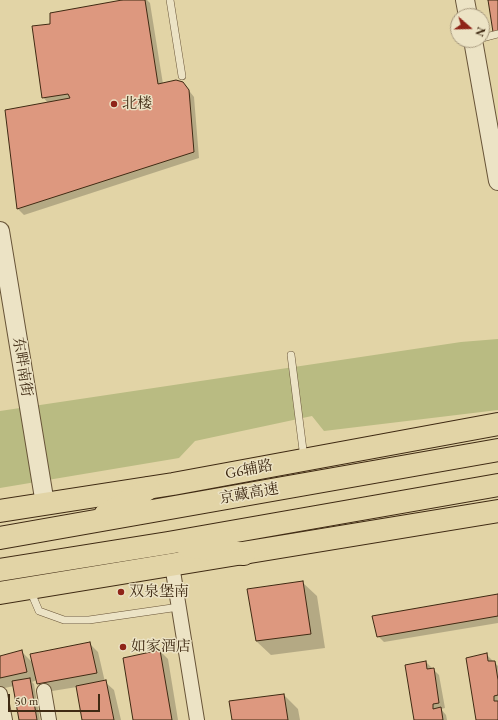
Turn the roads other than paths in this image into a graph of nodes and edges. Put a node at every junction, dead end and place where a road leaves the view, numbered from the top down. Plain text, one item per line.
1 (170, 0) edge
2 (474, 48) edge
3 (182, 76) dead end
4 (498, 181) edge
5 (0, 231) edge
6 (291, 354) dead end
7 (498, 424) edge
8 (498, 450) edge
9 (304, 460) junction
10 (498, 485) edge
11 (149, 488) junction
12 (45, 504) junction
13 (0, 511) edge
14 (498, 511) edge
15 (95, 521) junction
16 (0, 538) edge
17 (168, 543) junction
18 (244, 554) junction
19 (172, 565) junction
20 (0, 570) edge
21 (29, 588) junction
22 (0, 593) edge
23 (179, 606) junction
24 (44, 691) dead end
25 (0, 694) edge
26 (5, 720) edge
27 (49, 720) edge
28 (197, 720) edge

1 - 3 lane
2 - 4 street
5 - 12 street, 东畔南街
6 - 9 lane
7 - 9 main road, G6辅路
8 - 15 main road, 京藏高速
9 - 11 main road, G6辅路
10 - 17 main road
11 - 12 main road, G6辅路
11 - 15 main road
12 - 13 main road, G6辅路
14 - 18 main road
15 - 16 main road, 京藏高速
17 - 18 main road
17 - 20 main road
18 - 19 main road
19 - 21 main road
19 - 23 street
21 - 22 main road
21 - 23 lane
23 - 28 street
24 - 27 street
25 - 26 street

